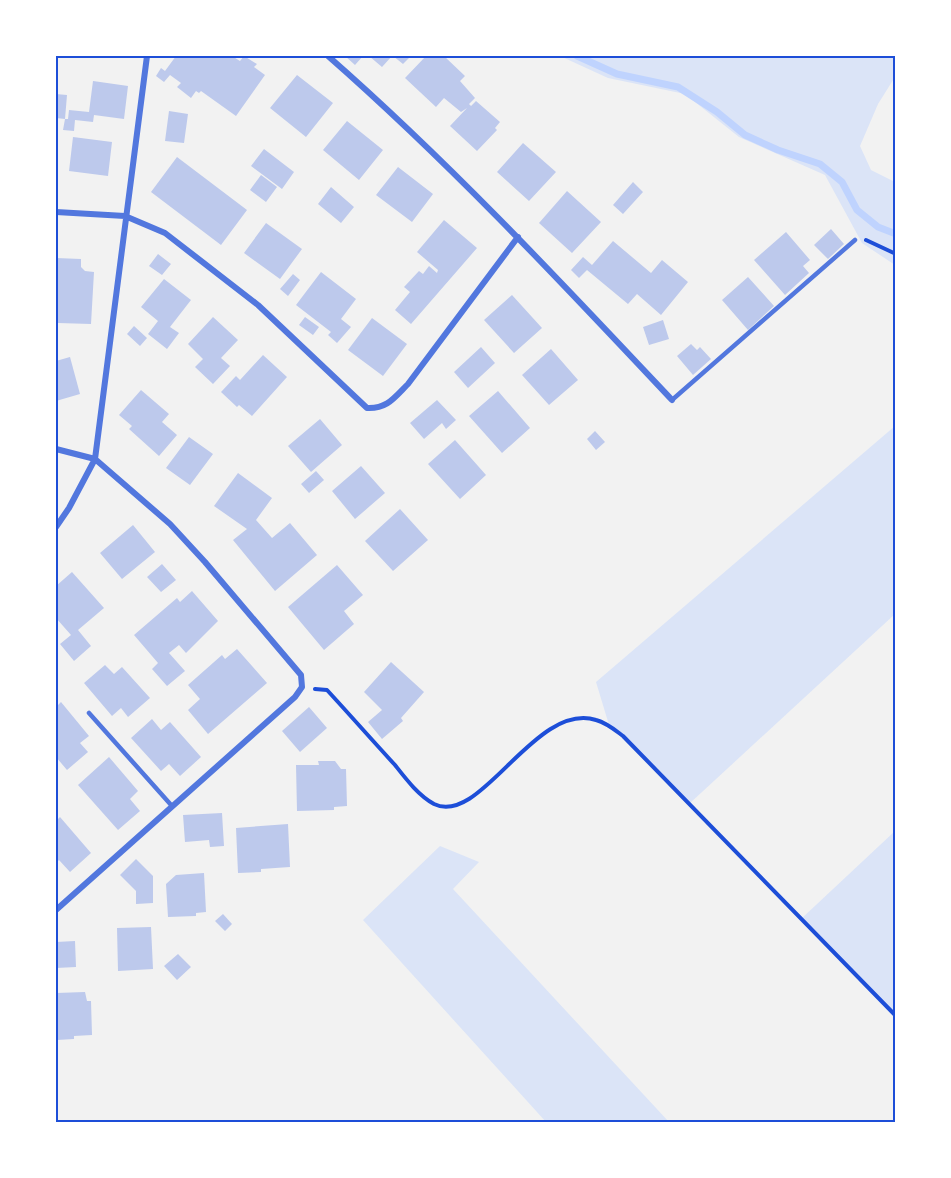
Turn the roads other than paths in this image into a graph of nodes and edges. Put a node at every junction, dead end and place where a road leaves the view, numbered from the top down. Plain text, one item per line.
1 (147, 56) edge
2 (328, 56) edge
3 (56, 212) edge
4 (125, 216) junction
5 (518, 237) junction
6 (855, 240) road end
7 (672, 400) joint
8 (56, 449) edge
9 (95, 459) junction
10 (56, 527) edge
11 (89, 713) dead end
12 (172, 806) junction
13 (56, 910) edge

1 - 4 street
2 - 5 street
3 - 4 street
4 - 5 street
4 - 9 street
5 - 7 street
6 - 7 lane
8 - 9 street
9 - 10 street
9 - 12 street
11 - 12 lane
12 - 13 street

